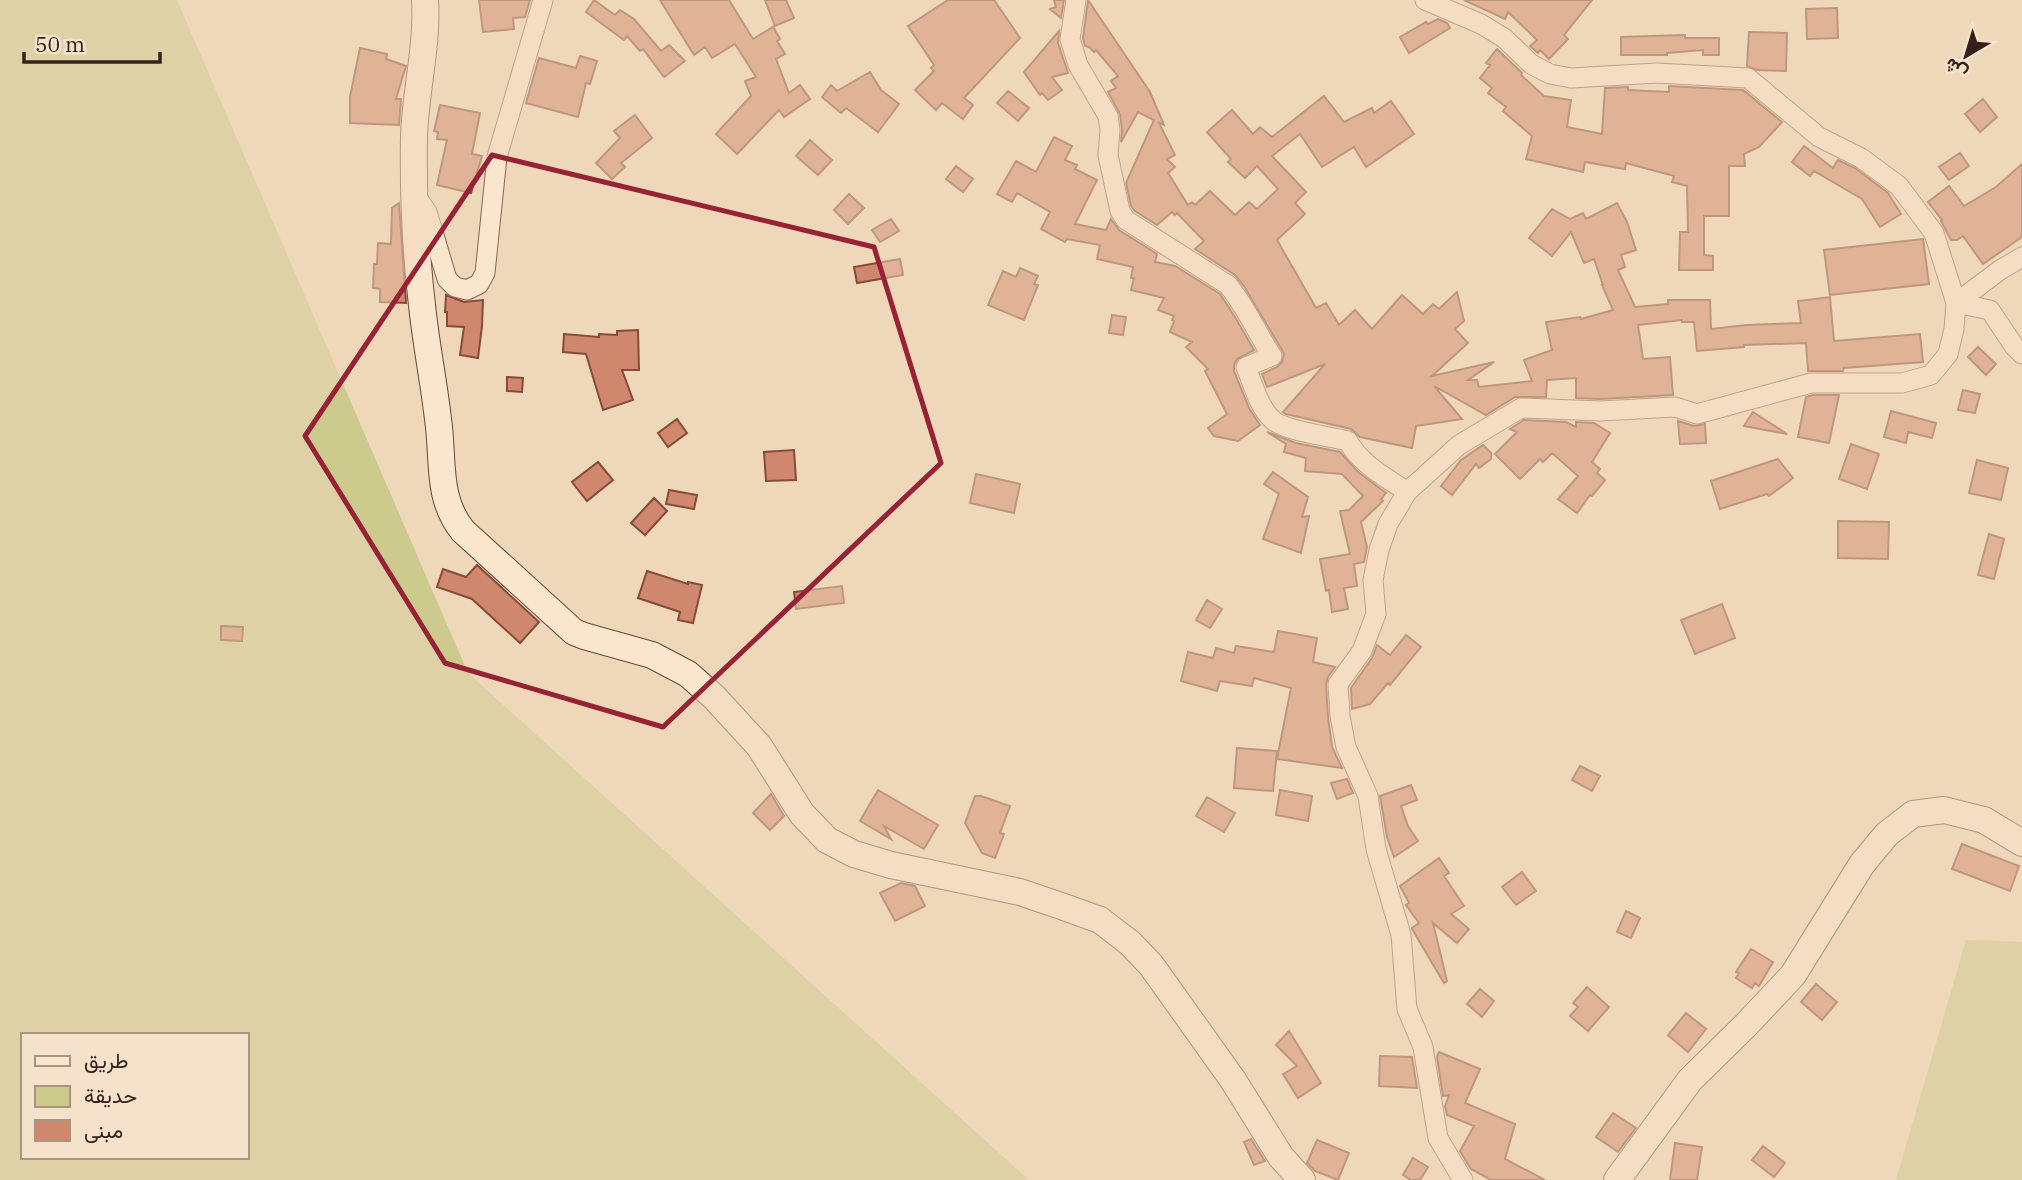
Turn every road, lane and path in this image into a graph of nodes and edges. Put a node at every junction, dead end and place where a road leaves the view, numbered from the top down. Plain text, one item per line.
1 (425, 0) edge
2 (543, 0) edge
3 (1076, 0) edge
4 (1425, 0) edge
5 (414, 194) junction
6 (2022, 257) edge
7 (1956, 303) junction
8 (2022, 354) edge
9 (1408, 492) junction
10 (2022, 843) edge
11 (1302, 1180) edge
12 (1463, 1180) edge
13 (1617, 1180) edge

1 - 5 main road
2 - 5 street
3 - 9 street
4 - 7 street
5 - 11 main road
6 - 7 street
7 - 8 street
7 - 9 street
9 - 12 street
10 - 13 main road

